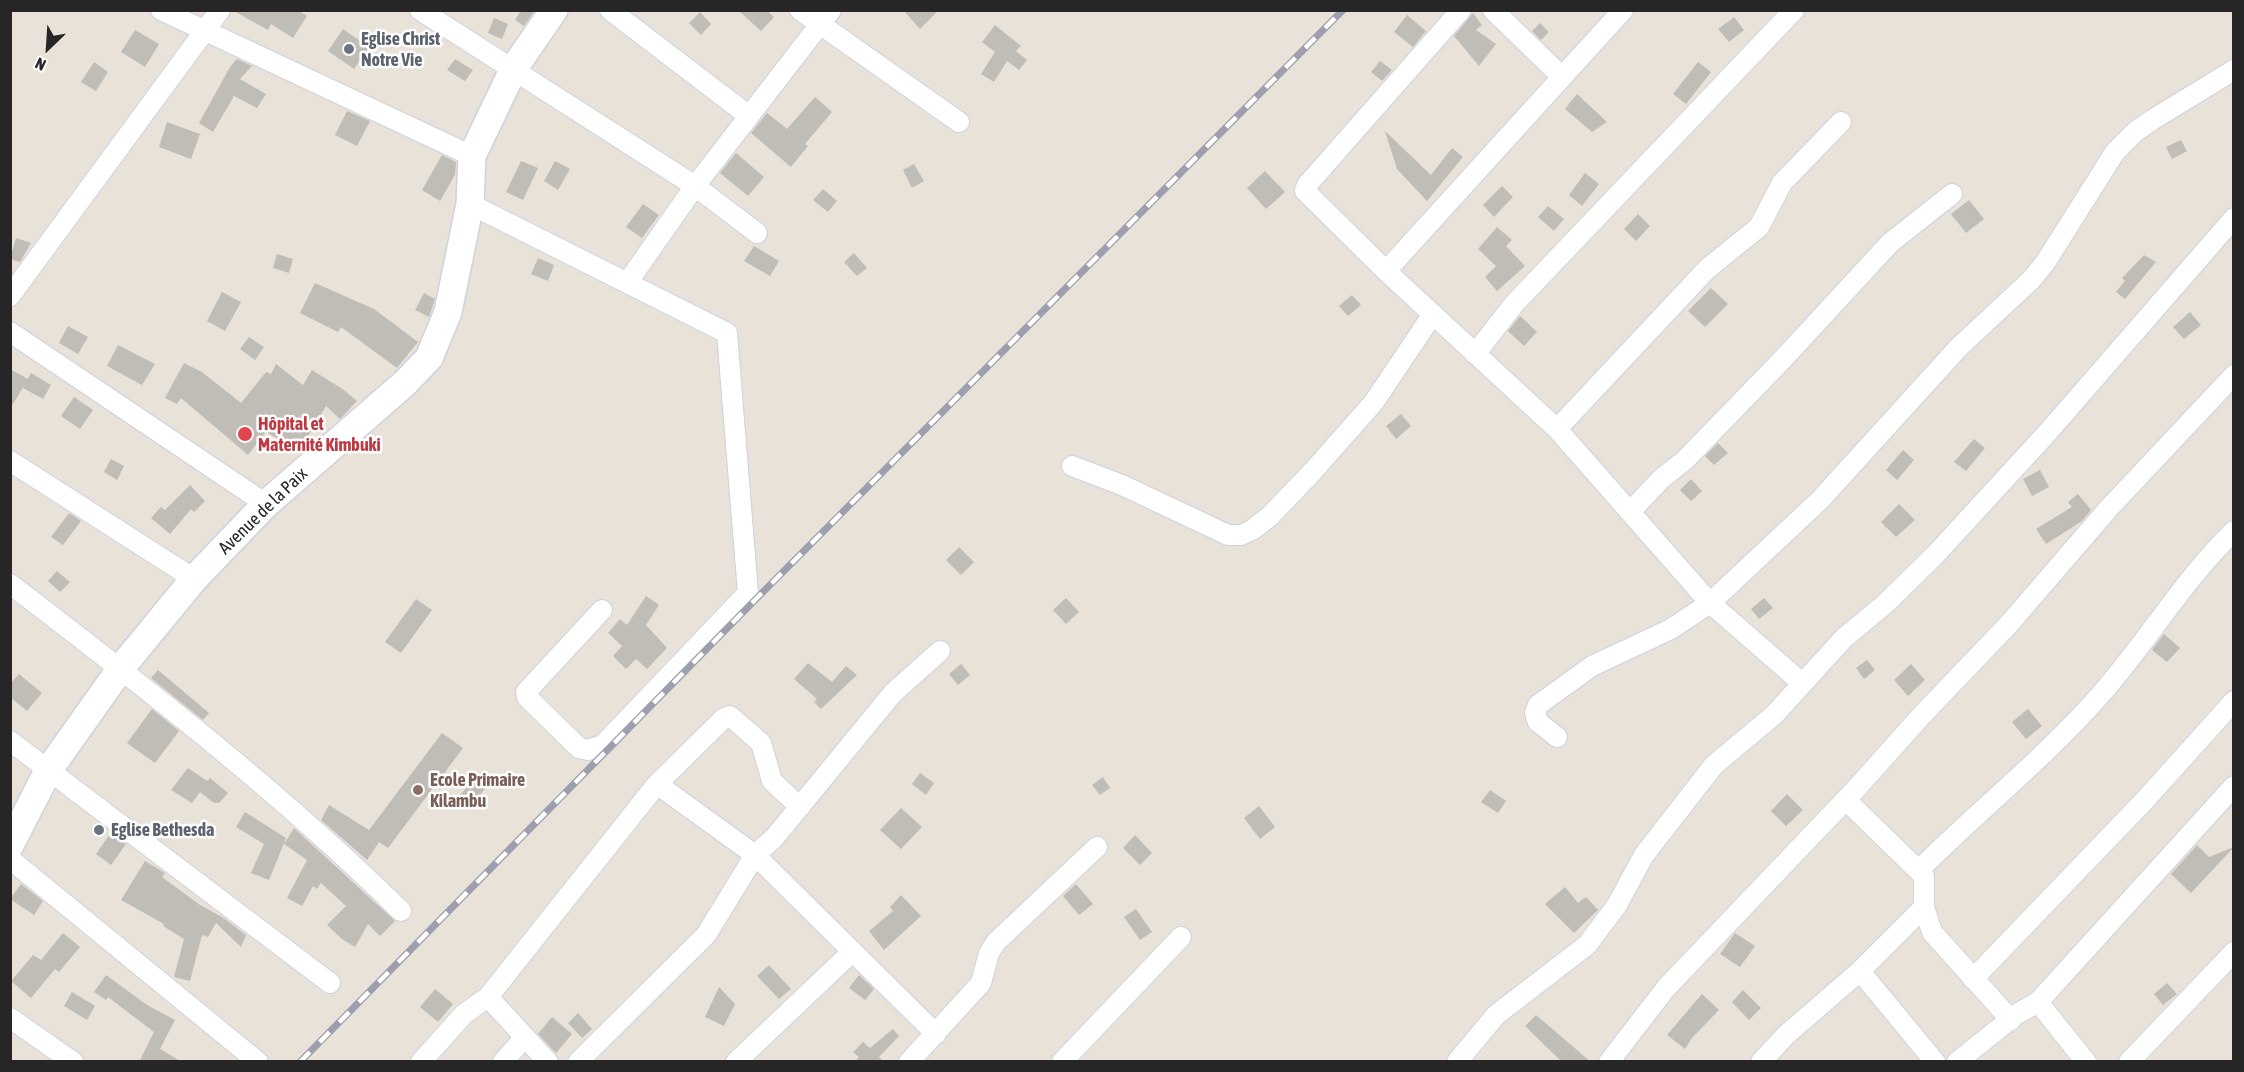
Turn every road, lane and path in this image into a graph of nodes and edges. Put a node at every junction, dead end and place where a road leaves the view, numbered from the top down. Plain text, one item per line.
1 (161, 10) edge
2 (220, 10) edge
3 (420, 10) edge
4 (554, 10) edge
5 (610, 10) edge
6 (800, 10) edge
7 (1461, 10) edge
8 (1493, 10) edge
9 (1623, 10) edge
10 (1794, 10) edge
11 (825, 18) edge
12 (206, 30) junction
13 (514, 68) junction
14 (2234, 70) edge
15 (1561, 76) junction
16 (749, 116) junction
17 (959, 122) dead end
18 (1840, 122) dead end
19 (472, 156) junction
20 (695, 186) junction
21 (1952, 194) dead end
22 (470, 204) junction
23 (2234, 218) edge
24 (757, 233) dead end
25 (1386, 271) junction
26 (627, 283) junction
27 (10, 296) edge
28 (1433, 314) junction
29 (10, 332) edge
30 (1474, 354) junction
31 (2234, 375) edge
32 (1557, 429) junction
33 (10, 461) edge
34 (1072, 466) dead end
35 (266, 504) junction
36 (1630, 512) junction
37 (2234, 531) edge
38 (194, 579) junction
39 (10, 584) edge
40 (1710, 603) junction
41 (602, 610) dead end
42 (940, 651) dead end
43 (121, 668) junction
44 (1802, 683) junction
45 (2234, 701) edge
46 (1557, 737) dead end
47 (10, 741) edge
48 (48, 771) junction
49 (657, 784) junction
50 (2234, 786) edge
51 (1846, 800) junction
52 (800, 807) junction
53 (10, 845) edge
54 (1097, 847) dead end
55 (755, 855) junction
56 (10, 859) edge
57 (1919, 870) junction
58 (1924, 907) junction
59 (401, 911) dead end
60 (1181, 938) dead end
61 (852, 952) junction
62 (2234, 952) edge
63 (1860, 971) junction
64 (1973, 979) junction
65 (330, 983) dead end
66 (488, 997) junction
67 (2038, 1002) junction
68 (10, 1018) edge
69 (2011, 1020) junction
70 (936, 1034) junction
71 (525, 1037) junction
72 (73, 1062) edge
73 (258, 1062) edge
74 (422, 1062) edge
75 (503, 1062) edge
76 (548, 1062) edge
77 (578, 1062) edge
78 (736, 1062) edge
79 (909, 1062) edge
80 (1062, 1062) edge
81 (1457, 1062) edge
82 (1609, 1062) edge
83 (1761, 1062) edge
84 (1935, 1062) edge
85 (1956, 1062) edge
86 (2086, 1062) edge
87 (2129, 1062) edge

1 - 12 street
2 - 12 street
3 - 13 street
4 - 13 street, Avenue de la Paix
5 - 16 street
6 - 11 street
7 - 25 street
8 - 15 street
9 - 15 street
10 - 30 street
11 - 16 street
11 - 17 street
12 - 19 street
12 - 27 street
13 - 19 street, Avenue de la Paix
13 - 20 street
14 - 40 street
15 - 25 street
16 - 20 street
18 - 32 street
19 - 22 street, Avenue de la Paix
20 - 24 street
20 - 26 street
21 - 36 street
22 - 26 street
22 - 35 street, Avenue de la Paix
23 - 44 street
25 - 28 street
26 - 41 street
28 - 30 street
28 - 34 street
29 - 35 street
30 - 32 street
31 - 51 street
32 - 36 street
33 - 38 street
35 - 38 street, Avenue de la Paix
36 - 40 street
37 - 57 street
38 - 43 street, Avenue de la Paix
39 - 43 street
40 - 44 street
40 - 46 street
42 - 52 street
43 - 48 street, Avenue de la Paix
43 - 59 street
44 - 81 street
45 - 64 street
47 - 48 street
48 - 53 street, Avenue de la Paix
48 - 65 street
49 - 52 street
49 - 55 street
49 - 66 street
50 - 67 street
51 - 57 street
51 - 82 street
52 - 55 street
54 - 70 street
55 - 61 street
55 - 77 street
56 - 73 street
57 - 58 street
58 - 63 street
58 - 64 street
60 - 80 street
61 - 70 street
61 - 78 street
62 - 87 street
63 - 83 street
63 - 84 street
64 - 69 street
66 - 71 street
66 - 74 street
67 - 69 street
67 - 86 street
68 - 72 street
69 - 85 street
70 - 79 street
71 - 75 street
71 - 76 street

